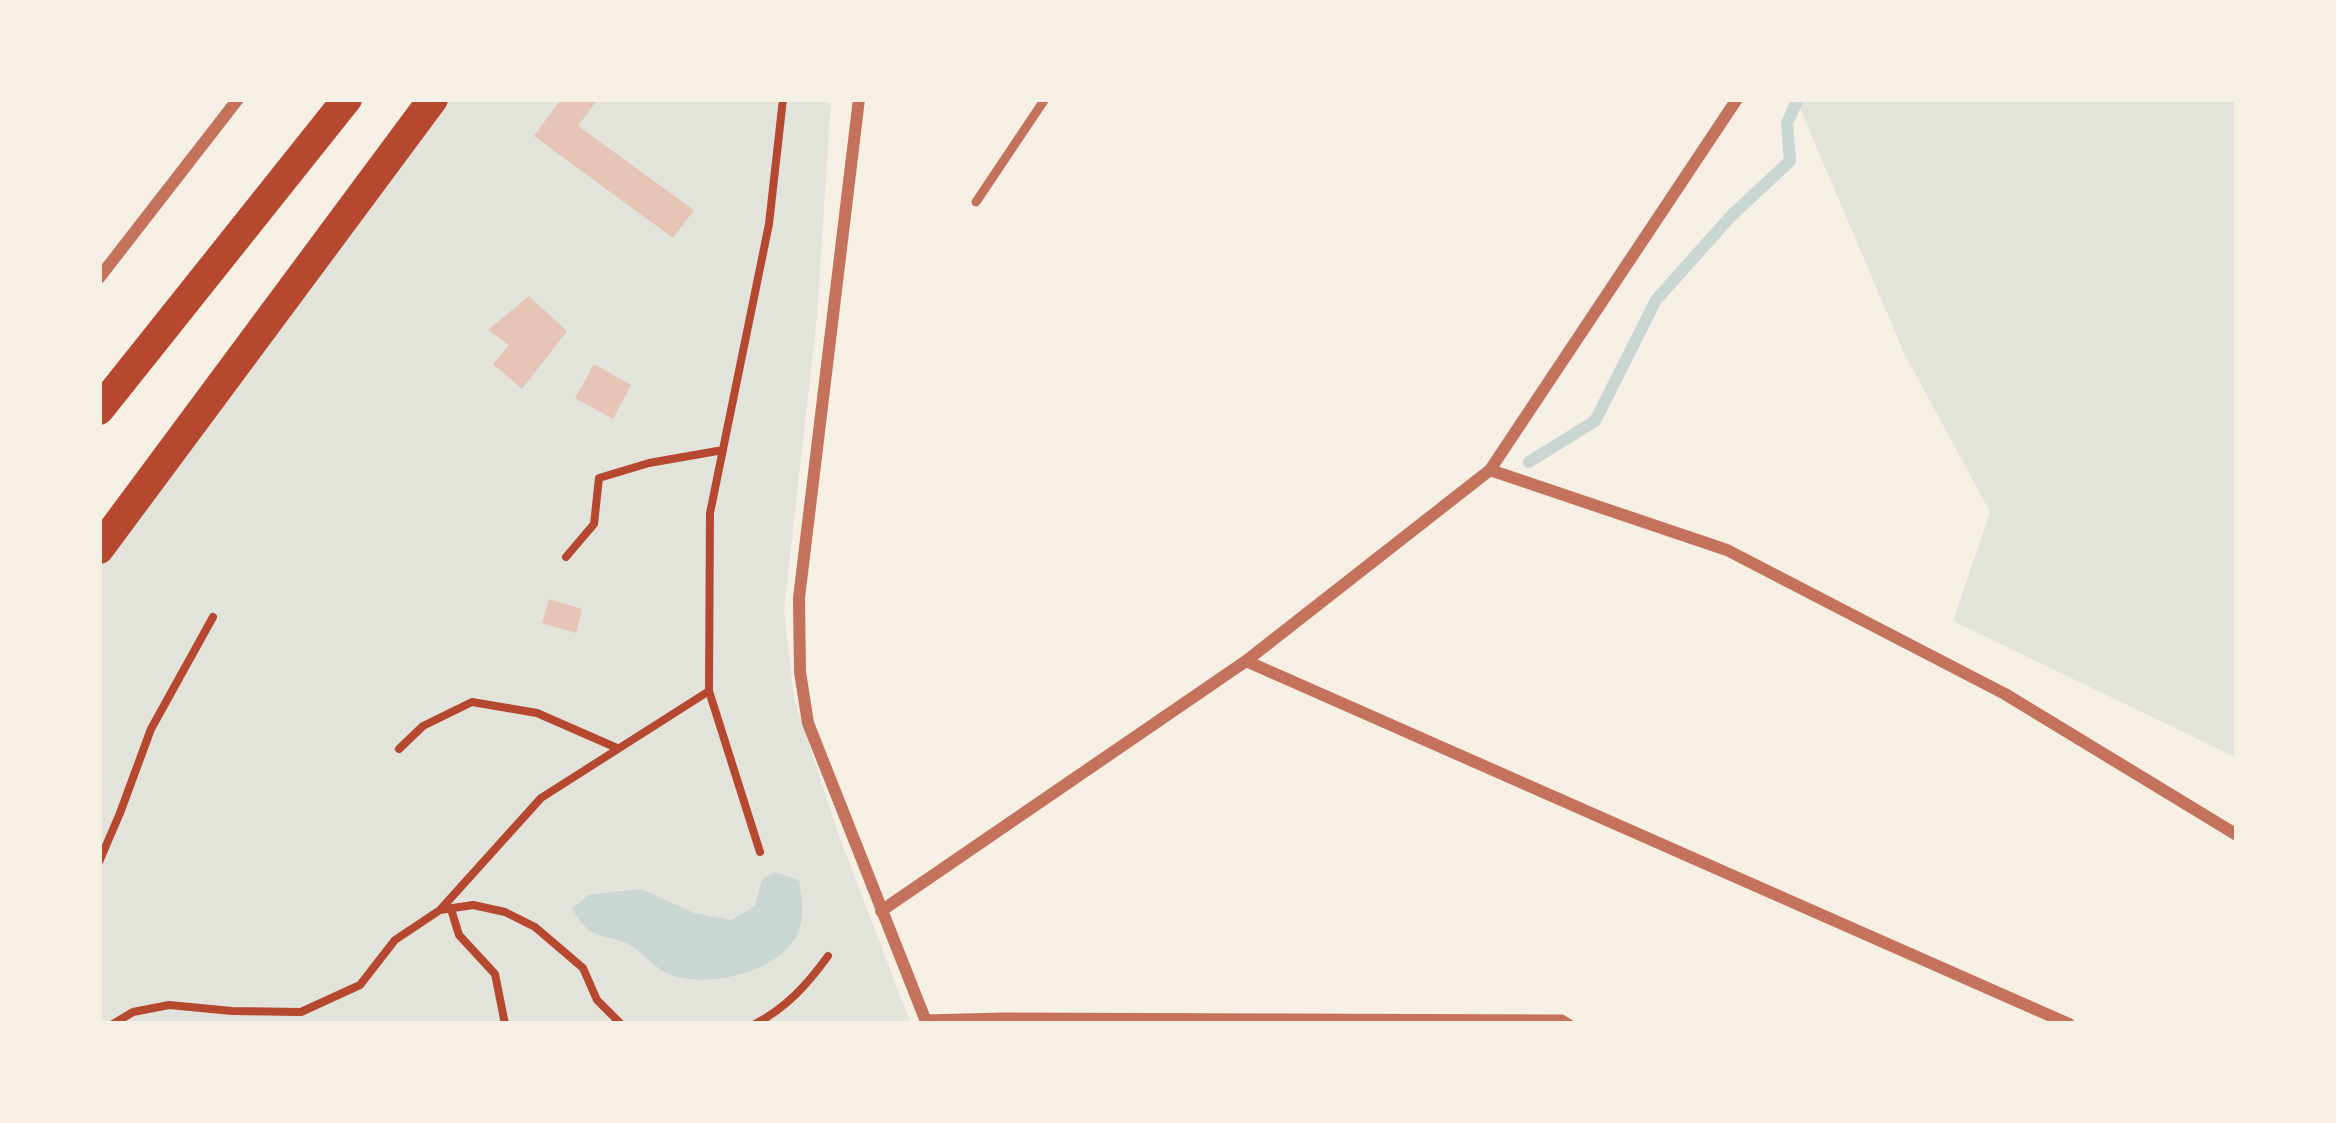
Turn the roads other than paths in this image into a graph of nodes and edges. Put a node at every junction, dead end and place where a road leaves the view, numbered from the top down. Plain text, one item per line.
1 (238, 99) edge
2 (347, 99) edge
3 (434, 99) edge
4 (860, 99) edge
5 (1045, 99) edge
6 (1737, 99) edge
7 (976, 202) dead end
8 (99, 278) edge
9 (99, 410) edge
10 (1490, 470) junction
11 (99, 549) edge
12 (1246, 661) junction
13 (2237, 835) edge
14 (881, 911) junction
15 (926, 1022) edge
16 (1570, 1024) edge
17 (2069, 1024) edge

1 - 8 street
2 - 9 main road
3 - 11 main road
4 - 14 street
5 - 7 lane
6 - 10 street
10 - 12 street
10 - 13 street
12 - 14 street
12 - 17 street
14 - 15 street
15 - 16 lane

